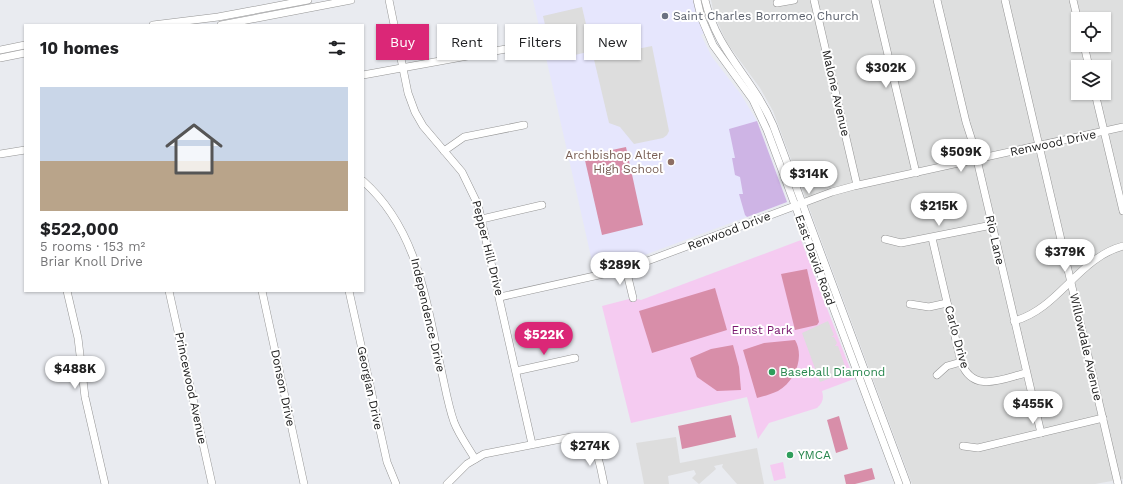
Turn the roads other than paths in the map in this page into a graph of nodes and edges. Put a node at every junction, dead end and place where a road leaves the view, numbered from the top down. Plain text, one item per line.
1 (308, 0) edge
2 (351, 0) edge
3 (389, 0) edge
4 (697, 0) edge
5 (705, 0) edge
6 (794, 0) edge
7 (814, 0) edge
8 (875, 0) edge
9 (937, 0) edge
10 (1005, 0) edge
11 (1073, 0) edge
12 (278, 3) edge
13 (777, 3) dead end
14 (1076, 12) edge
15 (280, 14) junction
16 (203, 22) edge
17 (170, 24) edge
18 (226, 24) edge
19 (24, 45) edge
20 (505, 49) edge
21 (0, 50) edge
22 (24, 54) edge
23 (0, 58) edge
24 (403, 66) junction
25 (364, 75) edge
26 (1097, 100) edge
27 (524, 125) dead end
28 (1123, 127) edge
29 (1104, 131) junction
30 (1039, 145) junction
31 (24, 150) edge
32 (444, 150) junction
33 (0, 154) edge
34 (976, 160) junction
35 (916, 173) junction
36 (364, 183) edge
37 (857, 185) junction
38 (542, 205) dead end
39 (799, 205) junction
40 (1123, 211) edge
41 (482, 219) junction
42 (992, 225) junction
43 (932, 238) junction
44 (885, 239) dead end
45 (1123, 246) edge
46 (626, 269) junction
47 (1071, 281) junction
48 (68, 292) edge
49 (170, 292) edge
50 (262, 292) edge
51 (349, 292) edge
52 (500, 297) junction
53 (633, 298) dead end
54 (947, 303) junction
55 (910, 304) dead end
56 (1014, 321) junction
57 (852, 335) junction
58 (844, 338) junction
59 (575, 358) dead end
60 (961, 362) junction
61 (516, 371) junction
62 (1026, 373) junction
63 (937, 375) dead end
64 (1103, 418) junction
65 (1041, 433) junction
66 (532, 444) junction
67 (963, 446) dead end
68 (475, 459) junction
69 (1123, 483) edge
70 (105, 484) edge
71 (212, 484) edge
72 (304, 484) edge
73 (396, 484) edge
74 (447, 484) edge
75 (604, 484) edge
76 (899, 484) edge
77 (907, 484) edge
78 (1118, 484) edge

1 - 12 street
2 - 15 street
3 - 24 street, Pepper Hill Drive
4 - 39 street, East David Road
5 - 39 street, East David Road
6 - 13 street
7 - 37 street, Malone Avenue
8 - 35 street
9 - 34 street, Rio Lane
10 - 30 street, Willowdale Avenue
11 - 14 street
12 - 15 street
12 - 16 street
15 - 18 street
16 - 17 street
19 - 21 street
20 - 24 street
22 - 23 street
24 - 25 street
24 - 32 street, Pepper Hill Drive
26 - 29 street
27 - 32 street
28 - 29 street, Renwood Drive
29 - 30 street, Renwood Drive
29 - 40 street
30 - 34 street, Renwood Drive
30 - 47 street, Willowdale Avenue
31 - 33 street
32 - 41 street, Pepper Hill Drive
34 - 35 street, Renwood Drive
34 - 42 street, Rio Lane
35 - 37 street, Renwood Drive
36 - 68 street, Independence Drive
37 - 39 street, Renwood Drive
38 - 41 street
39 - 46 street, Renwood Drive
39 - 57 street, East David Road
39 - 58 street, East David Road
41 - 52 street, Pepper Hill Drive
42 - 43 street
42 - 56 street, Rio Lane
43 - 44 street
43 - 54 street, Carlo Drive
45 - 47 street
46 - 52 street, Renwood Drive
46 - 53 street
47 - 56 street
47 - 64 street, Willowdale Avenue
48 - 70 street
49 - 71 street, Princewood Avenue
50 - 72 street, Donson Drive
51 - 73 street, Georgian Drive
52 - 61 street, Pepper Hill Drive
54 - 55 street
54 - 60 street, Carlo Drive
56 - 62 street, Rio Lane
57 - 58 street
57 - 77 street, East David Road
58 - 76 street, East David Road
59 - 61 street
60 - 62 street, Carlo Drive
60 - 63 street
61 - 66 street, Pepper Hill Drive
62 - 65 street, Rio Lane
64 - 65 street
64 - 78 street, Willowdale Avenue
65 - 67 street
66 - 68 street
66 - 75 street
68 - 74 street
69 - 78 street

